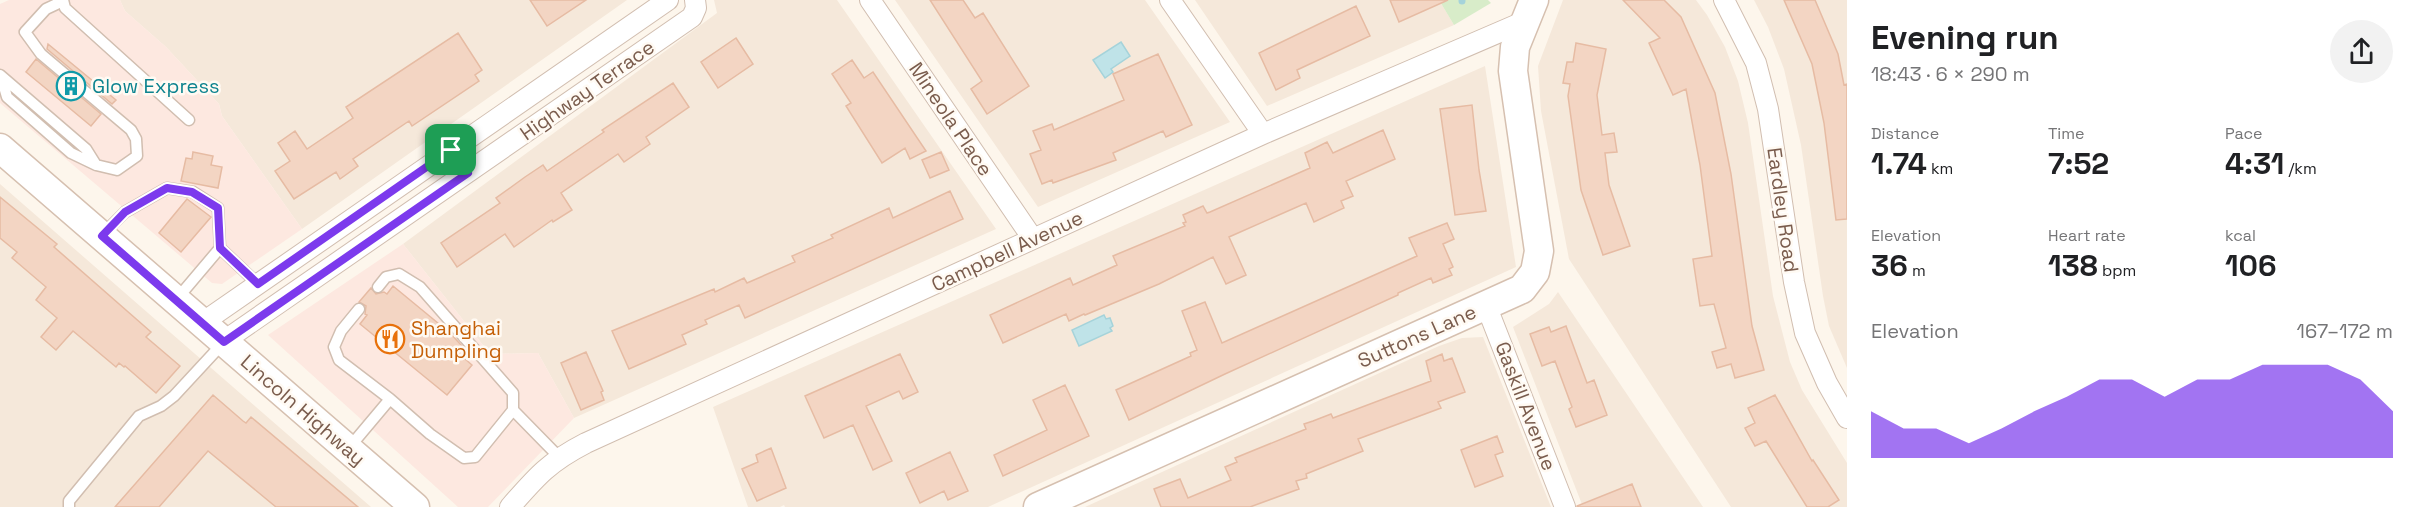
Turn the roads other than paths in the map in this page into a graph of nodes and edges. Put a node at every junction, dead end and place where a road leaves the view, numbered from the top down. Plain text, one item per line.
1 (668, 0) edge
2 (695, 0) edge
3 (870, 0) edge
4 (1170, 0) edge
5 (1724, 0) edge
6 (63, 1) edge
7 (1528, 11) edge
8 (0, 76) edge
9 (189, 120) dead end
10 (1263, 134) junction
11 (0, 148) edge
12 (451, 150) junction
13 (468, 173) junction
14 (102, 236) junction
15 (1033, 239) junction
16 (220, 248) junction
17 (258, 284) junction
18 (378, 287) dead end
19 (176, 301) junction
20 (1486, 305) junction
21 (359, 309) dead end
22 (202, 323) junction
23 (224, 342) junction
24 (390, 399) junction
25 (513, 410) junction
26 (1847, 418) edge
27 (348, 449) junction
28 (560, 458) junction
29 (69, 507) edge
30 (415, 507) edge
31 (510, 507) edge
32 (1038, 507) edge
33 (1566, 507) edge

1 - 12 street, Highway Terrace
2 - 13 street, Highway Terrace
3 - 15 street, Mineola Place
4 - 10 street
5 - 26 street, Eardley Road
6 - 8 lane
6 - 9 lane
7 - 10 street, Campbell Avenue
7 - 20 street, Suttons Lane
10 - 15 street, Campbell Avenue
11 - 14 street, Lincoln Highway
12 - 13 street
12 - 17 street, Highway Terrace
13 - 23 street, Highway Terrace
14 - 16 lane
14 - 19 street, Lincoln Highway
15 - 28 street, Campbell Avenue
16 - 17 lane
16 - 19 lane
17 - 22 street, Highway Terrace
18 - 25 lane
19 - 22 street, Lincoln Highway
20 - 32 street, Suttons Lane
20 - 33 street, Gaskill Avenue
21 - 24 lane
22 - 23 street, Lincoln Highway
23 - 27 street, Lincoln Highway
23 - 29 lane
24 - 25 lane
24 - 27 lane
25 - 28 lane
27 - 30 street, Lincoln Highway
28 - 31 street, Campbell Avenue

